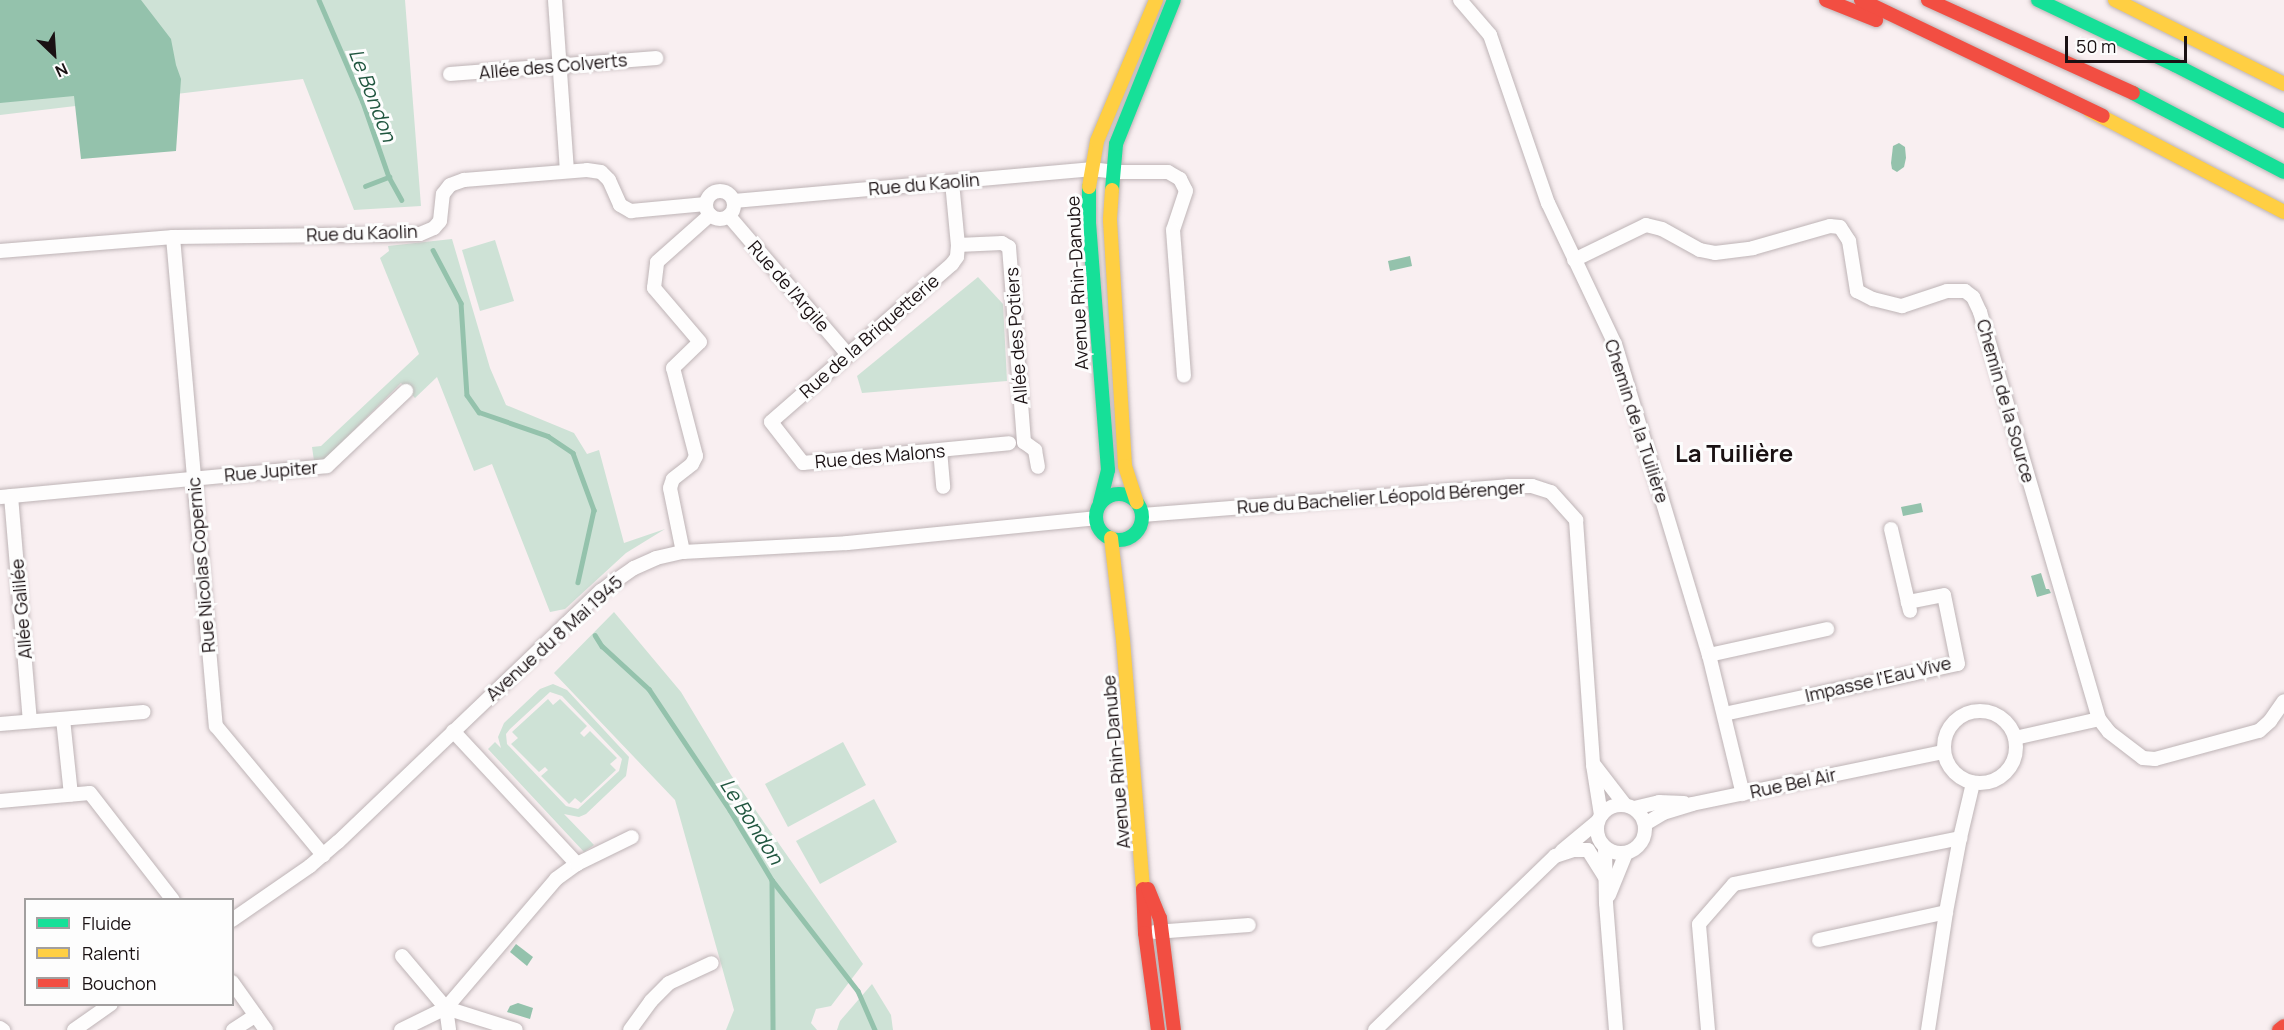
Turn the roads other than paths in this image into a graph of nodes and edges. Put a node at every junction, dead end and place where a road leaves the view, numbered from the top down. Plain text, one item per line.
1 (555, 0) edge
2 (1156, 0) edge
3 (1174, 0) edge
4 (1460, 0) edge
5 (1826, 0) edge
6 (1861, 0) edge
7 (1928, 0) edge
8 (2038, 0) edge
9 (2115, 0) edge
10 (2122, 0) edge
11 (2166, 24) junction
12 (656, 58) dead end
13 (560, 65) junction
14 (450, 74) dead end
15 (2023, 79) junction
16 (2284, 84) edge
17 (2089, 110) junction
18 (2284, 121) edge
19 (1091, 169) junction
20 (567, 171) junction
21 (1115, 172) junction
22 (2284, 172) edge
23 (952, 182) junction
24 (734, 201) junction
25 (2284, 204) edge
26 (708, 210) junction
27 (2284, 212) edge
28 (729, 216) junction
29 (173, 237) junction
30 (958, 245) junction
31 (0, 251) edge
32 (1574, 260) junction
33 (848, 355) junction
34 (1184, 376) dead end
35 (406, 391) dead end
36 (771, 422) joint
37 (1009, 443) dead end
38 (940, 450) junction
39 (1038, 467) dead end
40 (193, 478) junction
41 (943, 487) dead end
42 (6, 497) edge
43 (1100, 503) junction
44 (1139, 508) junction
45 (1096, 518) junction
46 (1891, 529) dead end
47 (1111, 538) junction
48 (684, 552) junction
49 (1827, 629) dead end
50 (1709, 655) junction
51 (2284, 701) edge
52 (143, 712) dead end
53 (1724, 714) junction
54 (63, 718) junction
55 (0, 719) edge
56 (2099, 719) junction
57 (30, 721) junction
58 (453, 731) junction
59 (2015, 738) junction
60 (1944, 752) junction
61 (1593, 765) junction
62 (1972, 783) junction
63 (1743, 794) junction
64 (71, 795) junction
65 (0, 801) edge
66 (1692, 804) junction
67 (1629, 806) junction
68 (1599, 818) junction
69 (1645, 824) junction
70 (632, 837) dead end
71 (1960, 838) junction
72 (1605, 848) junction
73 (1626, 853) junction
74 (323, 855) junction
75 (1555, 856) junction
76 (577, 864) junction
77 (1143, 876) junction
78 (1606, 879) junction
79 (171, 898) edge
80 (1606, 903) junction
81 (1946, 912) junction
82 (234, 919) edge
83 (1249, 925) dead end
84 (1162, 932) junction
85 (1145, 933) junction
86 (1819, 940) dead end
87 (402, 956) dead end
88 (712, 963) dead end
89 (234, 985) edge
90 (110, 1006) edge
91 (446, 1008) junction
92 (256, 1015) junction
93 (2284, 1026) edge
94 (74, 1030) edge
95 (233, 1030) edge
96 (266, 1030) edge
97 (401, 1030) edge
98 (449, 1030) edge
99 (516, 1030) edge
100 (630, 1030) edge
101 (1158, 1030) edge
102 (1174, 1030) edge
103 (1375, 1030) edge
104 (1616, 1030) edge
105 (1708, 1030) edge
106 (1928, 1030) edge
107 (2279, 1030) edge

1 - 13 street
2 - 19 main road, Avenue Rhin-Danube
3 - 21 main road, Avenue Rhin-Danube
4 - 32 street, Chemin de la Tuilière
5 - 15 main road
6 - 15 main road
7 - 22 main road
8 - 18 main road
9 - 11 main road
10 - 11 main road
11 - 16 main road
12 - 13 street, Allée des Colverts
13 - 14 street, Allée des Colverts
13 - 20 street
15 - 17 main road
17 - 25 main road
17 - 27 main road
19 - 21 street, Rue du Kaolin
19 - 23 street, Rue du Kaolin
19 - 43 main road, Avenue Rhin-Danube
20 - 26 street, Rue du Kaolin
20 - 29 street, Rue du Kaolin
21 - 34 street, Rue du Kaolin
21 - 44 main road, Avenue Rhin-Danube
23 - 24 street, Rue du Kaolin
23 - 30 street
24 - 26 street
24 - 28 street
26 - 28 street
26 - 48 street
28 - 33 street, Rue de l'Argile
29 - 31 street, Rue du Kaolin
29 - 40 street, Rue Nicolas Copernic
30 - 33 street, Rue de la Briquetterie
30 - 39 street, Allée des Potiers
32 - 50 street, Chemin de la Tuilière
32 - 56 street, Chemin de la Source
33 - 36 street, Rue de la Briquetterie
35 - 40 street, Rue Jupiter
36 - 38 street, Rue des Malons
37 - 38 street, Rue des Malons
38 - 41 street
40 - 42 street, Rue Jupiter
40 - 74 street, Rue Nicolas Copernic
42 - 57 street, Allée Galilée
43 - 44 main road
43 - 45 main road
44 - 47 main road
44 - 61 street, Rue du Bachelier Léopold Bérenger
45 - 47 main road
45 - 48 street, Avenue du 8 Mai 1945
46 - 53 street, Impasse l'Eau Vive
47 - 77 main road, Avenue Rhin-Danube
48 - 58 street, Avenue du 8 Mai 1945
49 - 50 street
50 - 53 street, Chemin de la Tuilière
51 - 56 street
52 - 54 street
53 - 63 street, Chemin de la Tuilière
54 - 57 street
54 - 64 street
55 - 57 street
56 - 59 street
58 - 74 street, Avenue du 8 Mai 1945
58 - 76 street
59 - 60 street
59 - 62 street
60 - 62 street
60 - 63 street, Rue Bel Air
61 - 67 street
61 - 68 street, Rue du Bachelier Léopold Bérenger
62 - 71 street
63 - 66 street, Rue Bel Air
64 - 65 street
64 - 79 street
66 - 67 street
66 - 69 street, Rue Bel Air
67 - 68 street
67 - 69 street
68 - 72 street
68 - 75 street
69 - 73 street
70 - 76 street
71 - 81 street
71 - 105 street
72 - 73 street
72 - 78 street
73 - 80 street
74 - 82 street, Avenue du 8 Mai 1945
75 - 78 street
75 - 103 street
76 - 91 street
77 - 84 main road, Avenue Rhin-Danube
77 - 85 main road, Avenue Rhin-Danube
78 - 80 street
80 - 104 street
81 - 86 street
81 - 106 street
83 - 84 street
84 - 85 street
84 - 102 main road, Avenue Rhin-Danube
85 - 101 main road, Avenue Rhin-Danube
87 - 91 street
88 - 100 street
89 - 92 street
90 - 94 street
91 - 97 street
91 - 98 street
91 - 99 street
92 - 95 street
92 - 96 street
93 - 107 main road

